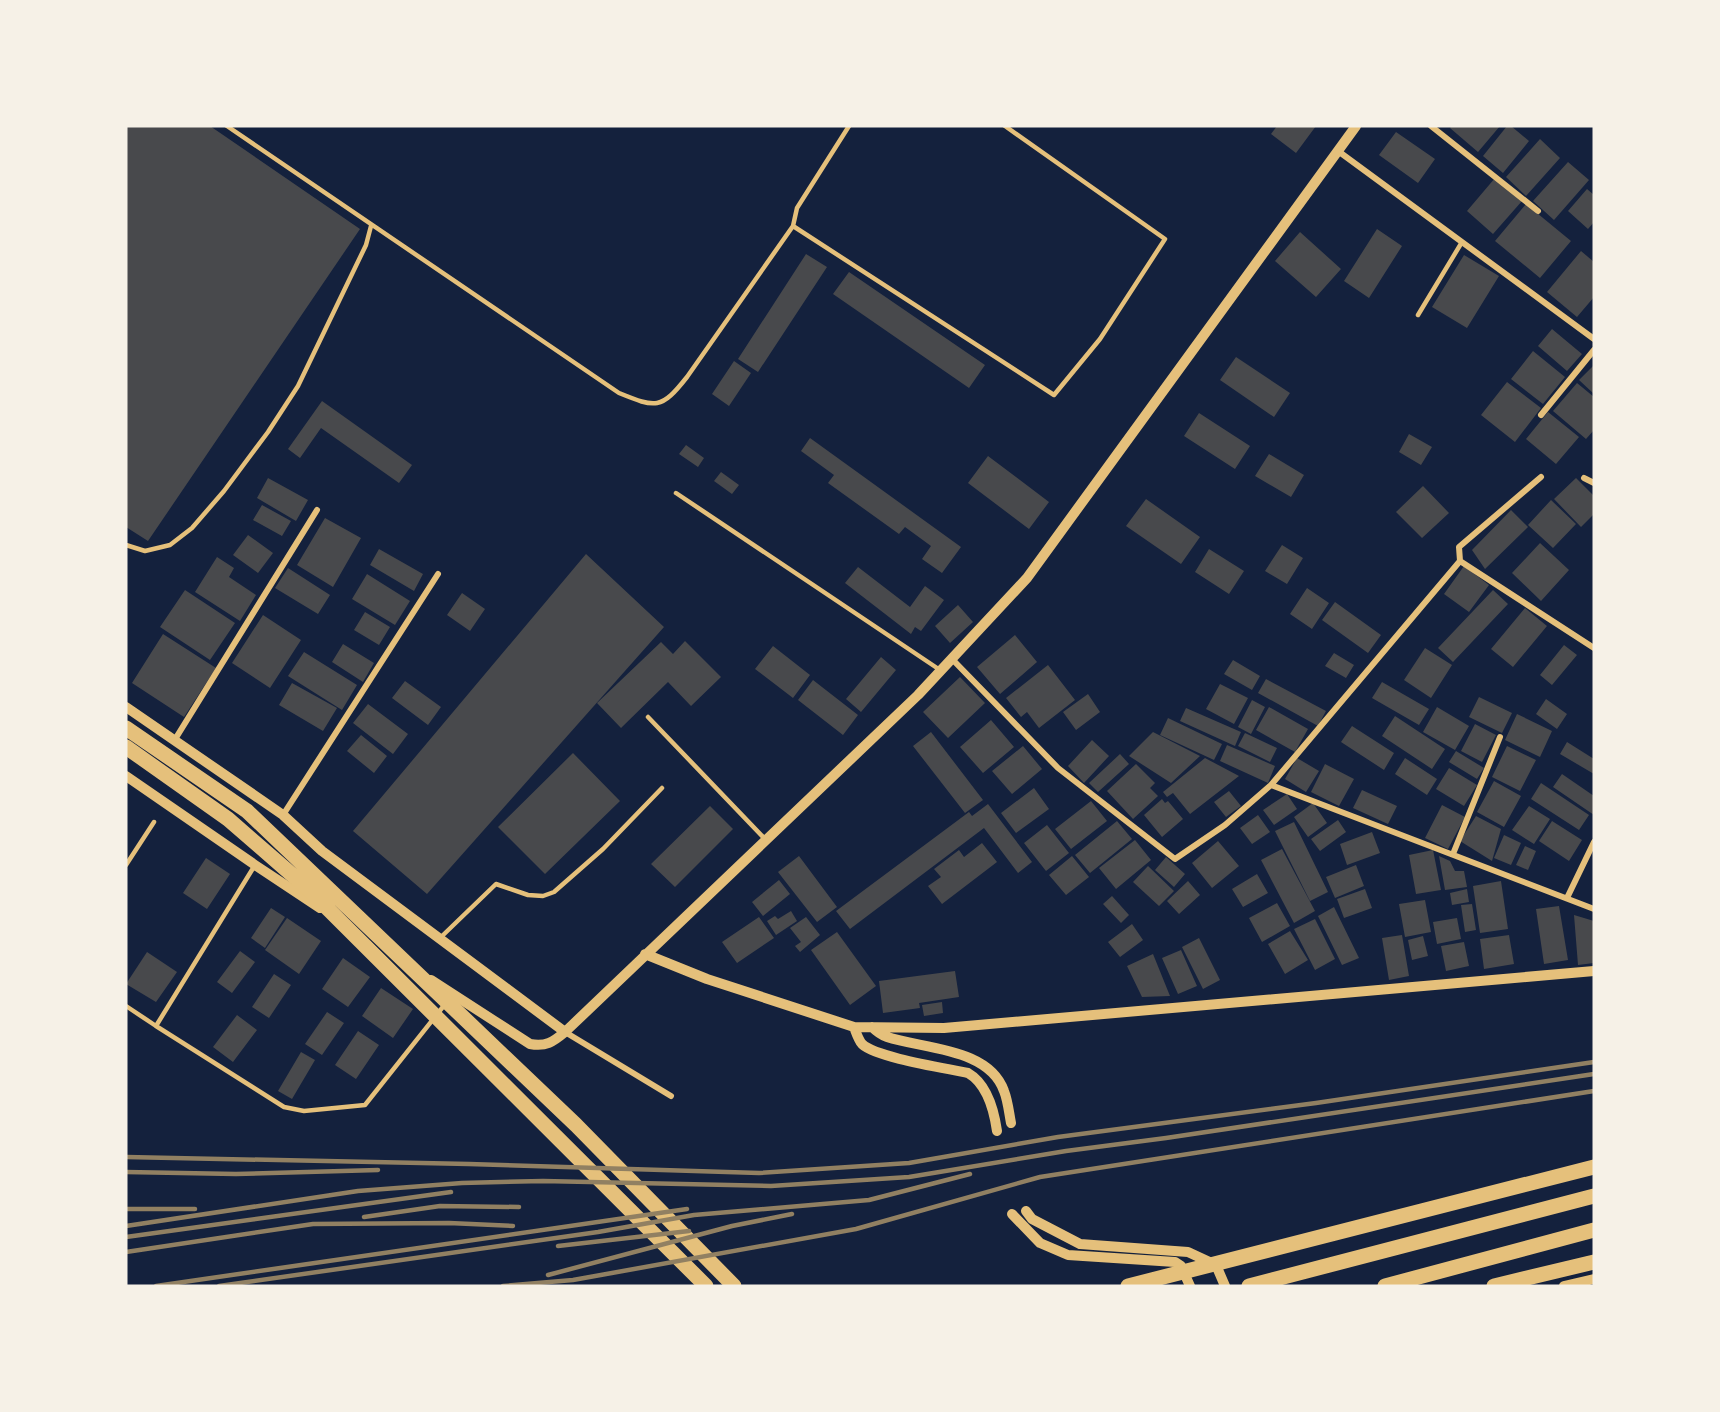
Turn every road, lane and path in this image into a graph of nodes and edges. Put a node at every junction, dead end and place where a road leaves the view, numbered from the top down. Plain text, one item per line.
1 (227, 126) edge
2 (849, 126) edge
3 (1005, 126) edge
4 (1356, 126) edge
5 (1431, 126) edge
6 (1338, 151) junction
7 (1538, 211) dead end
8 (371, 226) junction
9 (793, 226) junction
10 (1462, 242) junction
11 (1418, 315) dead end
12 (1594, 339) edge
13 (1594, 350) edge
14 (1541, 415) dead end
15 (1541, 477) dead end
16 (1584, 478) dead end
17 (1594, 483) edge
18 (676, 493) dead end
19 (318, 510) dead end
20 (126, 545) edge
21 (1460, 561) junction
22 (438, 574) dead end
23 (1594, 648) edge
24 (952, 658) junction
25 (941, 670) junction
26 (126, 707) edge
27 (648, 717) dead end
28 (126, 728) edge
29 (1500, 737) dead end
30 (174, 741) junction
31 (126, 747) edge
32 (126, 776) edge
33 (1271, 785) junction
34 (662, 788) dead end
35 (283, 815) junction
36 (154, 822) dead end
37 (766, 840) junction
38 (1594, 842) edge
39 (1453, 854) junction
40 (126, 865) edge
41 (255, 866) junction
42 (1567, 898) junction
43 (1594, 909) edge
44 (440, 938) junction
45 (645, 954) junction
46 (1594, 972) edge
47 (453, 994) junction
48 (126, 1006) edge
49 (156, 1026) junction
50 (854, 1027) junction
51 (871, 1027) junction
52 (565, 1032) junction
53 (671, 1096) dead end
54 (1011, 1123) dead end
55 (997, 1131) dead end
56 (1594, 1167) edge
57 (1594, 1196) edge
58 (1026, 1211) dead end
59 (1012, 1214) dead end
60 (1594, 1230) edge
61 (1594, 1262) edge
62 (1594, 1279) edge
63 (706, 1286) edge
64 (734, 1286) edge
65 (1128, 1286) edge
66 (1190, 1286) edge
67 (1225, 1286) edge
68 (1249, 1286) edge
69 (1385, 1286) edge
70 (1494, 1286) edge
71 (1564, 1286) edge

1 - 8 lane
2 - 9 lane
3 - 9 lane
4 - 6 street
5 - 7 street
6 - 10 street
6 - 24 street
8 - 9 lane
8 - 20 lane
10 - 11 lane
10 - 12 street
13 - 14 street
15 - 21 street
16 - 17 street
18 - 25 lane
19 - 30 street
21 - 23 street
21 - 33 street
22 - 35 street
24 - 25 street
24 - 33 street
25 - 37 street
26 - 30 street
27 - 37 lane
28 - 64 main road
29 - 39 street
30 - 35 street
31 - 63 main road
32 - 41 street
33 - 39 street
34 - 44 lane
35 - 44 street
36 - 40 lane
37 - 45 street
38 - 42 street
39 - 42 street
41 - 47 street
41 - 49 lane
42 - 43 street
44 - 52 street
45 - 50 street
45 - 52 street
46 - 51 street
47 - 49 lane
47 - 52 street
48 - 49 lane
50 - 51 street
50 - 55 street
51 - 54 street
52 - 53 street
56 - 65 main road
57 - 68 main road
58 - 67 street
59 - 66 street
60 - 69 main road
61 - 70 main road
62 - 71 street

